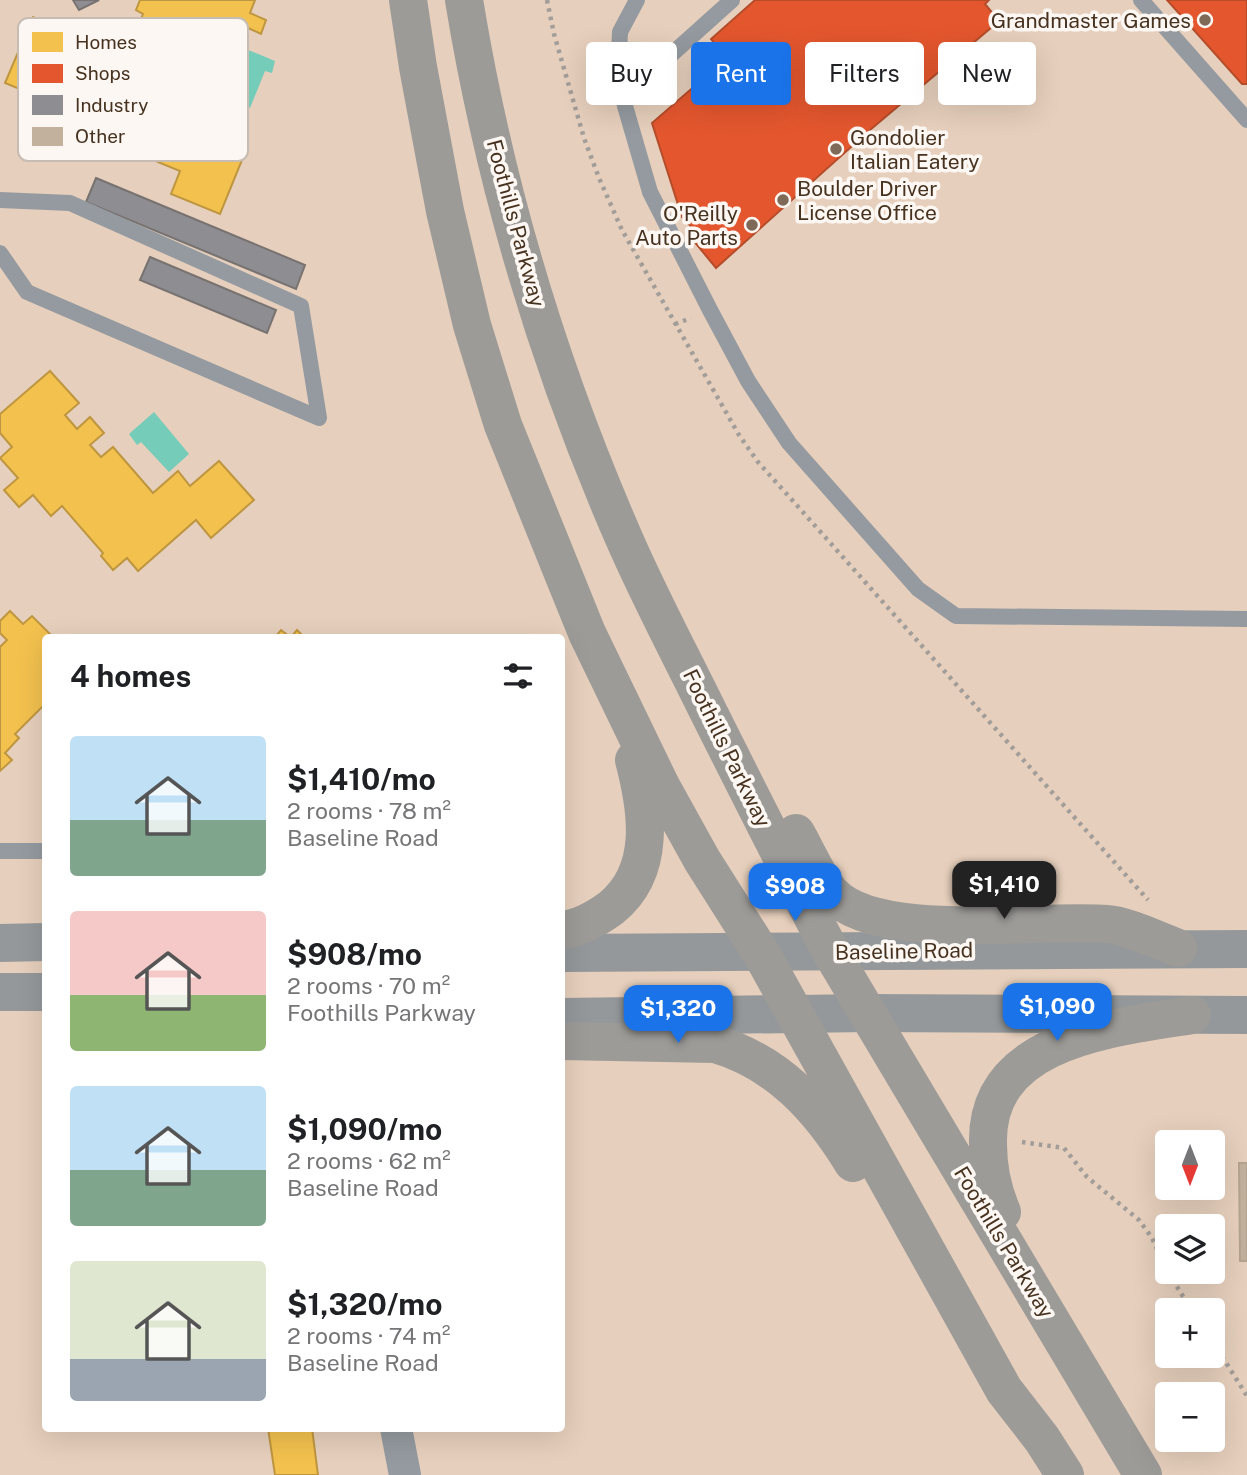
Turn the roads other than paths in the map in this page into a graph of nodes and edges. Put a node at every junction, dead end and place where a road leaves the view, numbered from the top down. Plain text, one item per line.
1 (408, 0) edge
2 (464, 0) edge
3 (637, 0) edge
4 (732, 0) edge
5 (1141, 0) edge
6 (620, 42) edge
7 (677, 49) edge
8 (625, 105) edge
9 (1247, 120) edge
10 (0, 200) edge
11 (0, 253) edge
12 (1247, 619) edge
13 (664, 622) junction
14 (620, 704) junction
15 (0, 851) edge
16 (42, 851) edge
17 (565, 930) edge
18 (42, 942) edge
19 (0, 943) edge
20 (1178, 948) junction
21 (1247, 949) edge
22 (831, 952) junction
23 (565, 953) edge
24 (761, 953) junction
25 (0, 992) edge
26 (42, 992) edge
27 (867, 1013) junction
28 (794, 1014) junction
29 (1192, 1015) junction
30 (1247, 1015) edge
31 (565, 1017) edge
32 (565, 1041) edge
33 (1036, 1295) junction
34 (1004, 1390) junction
35 (397, 1432) edge
36 (405, 1475) edge
37 (1065, 1475) edge
38 (1143, 1475) edge

1 - 14 highway
2 - 13 highway, Foothills Parkway
3 - 6 lane
4 - 7 lane
5 - 9 lane
8 - 12 lane
10 - 11 lane
13 - 20 highway
13 - 22 highway, Foothills Parkway
14 - 17 highway
14 - 24 highway
15 - 16 lane
18 - 19 main road
20 - 21 main road, Baseline Road
20 - 22 main road, Baseline Road
22 - 24 main road, Baseline Road
22 - 27 highway, Foothills Parkway
23 - 24 main road, Baseline Road
24 - 28 highway
25 - 26 main road
27 - 28 main road
27 - 29 main road
27 - 33 highway, Foothills Parkway
28 - 31 main road
28 - 34 highway
29 - 30 main road
29 - 33 highway
32 - 34 highway
33 - 38 highway, Foothills Parkway
34 - 37 highway
35 - 36 street

